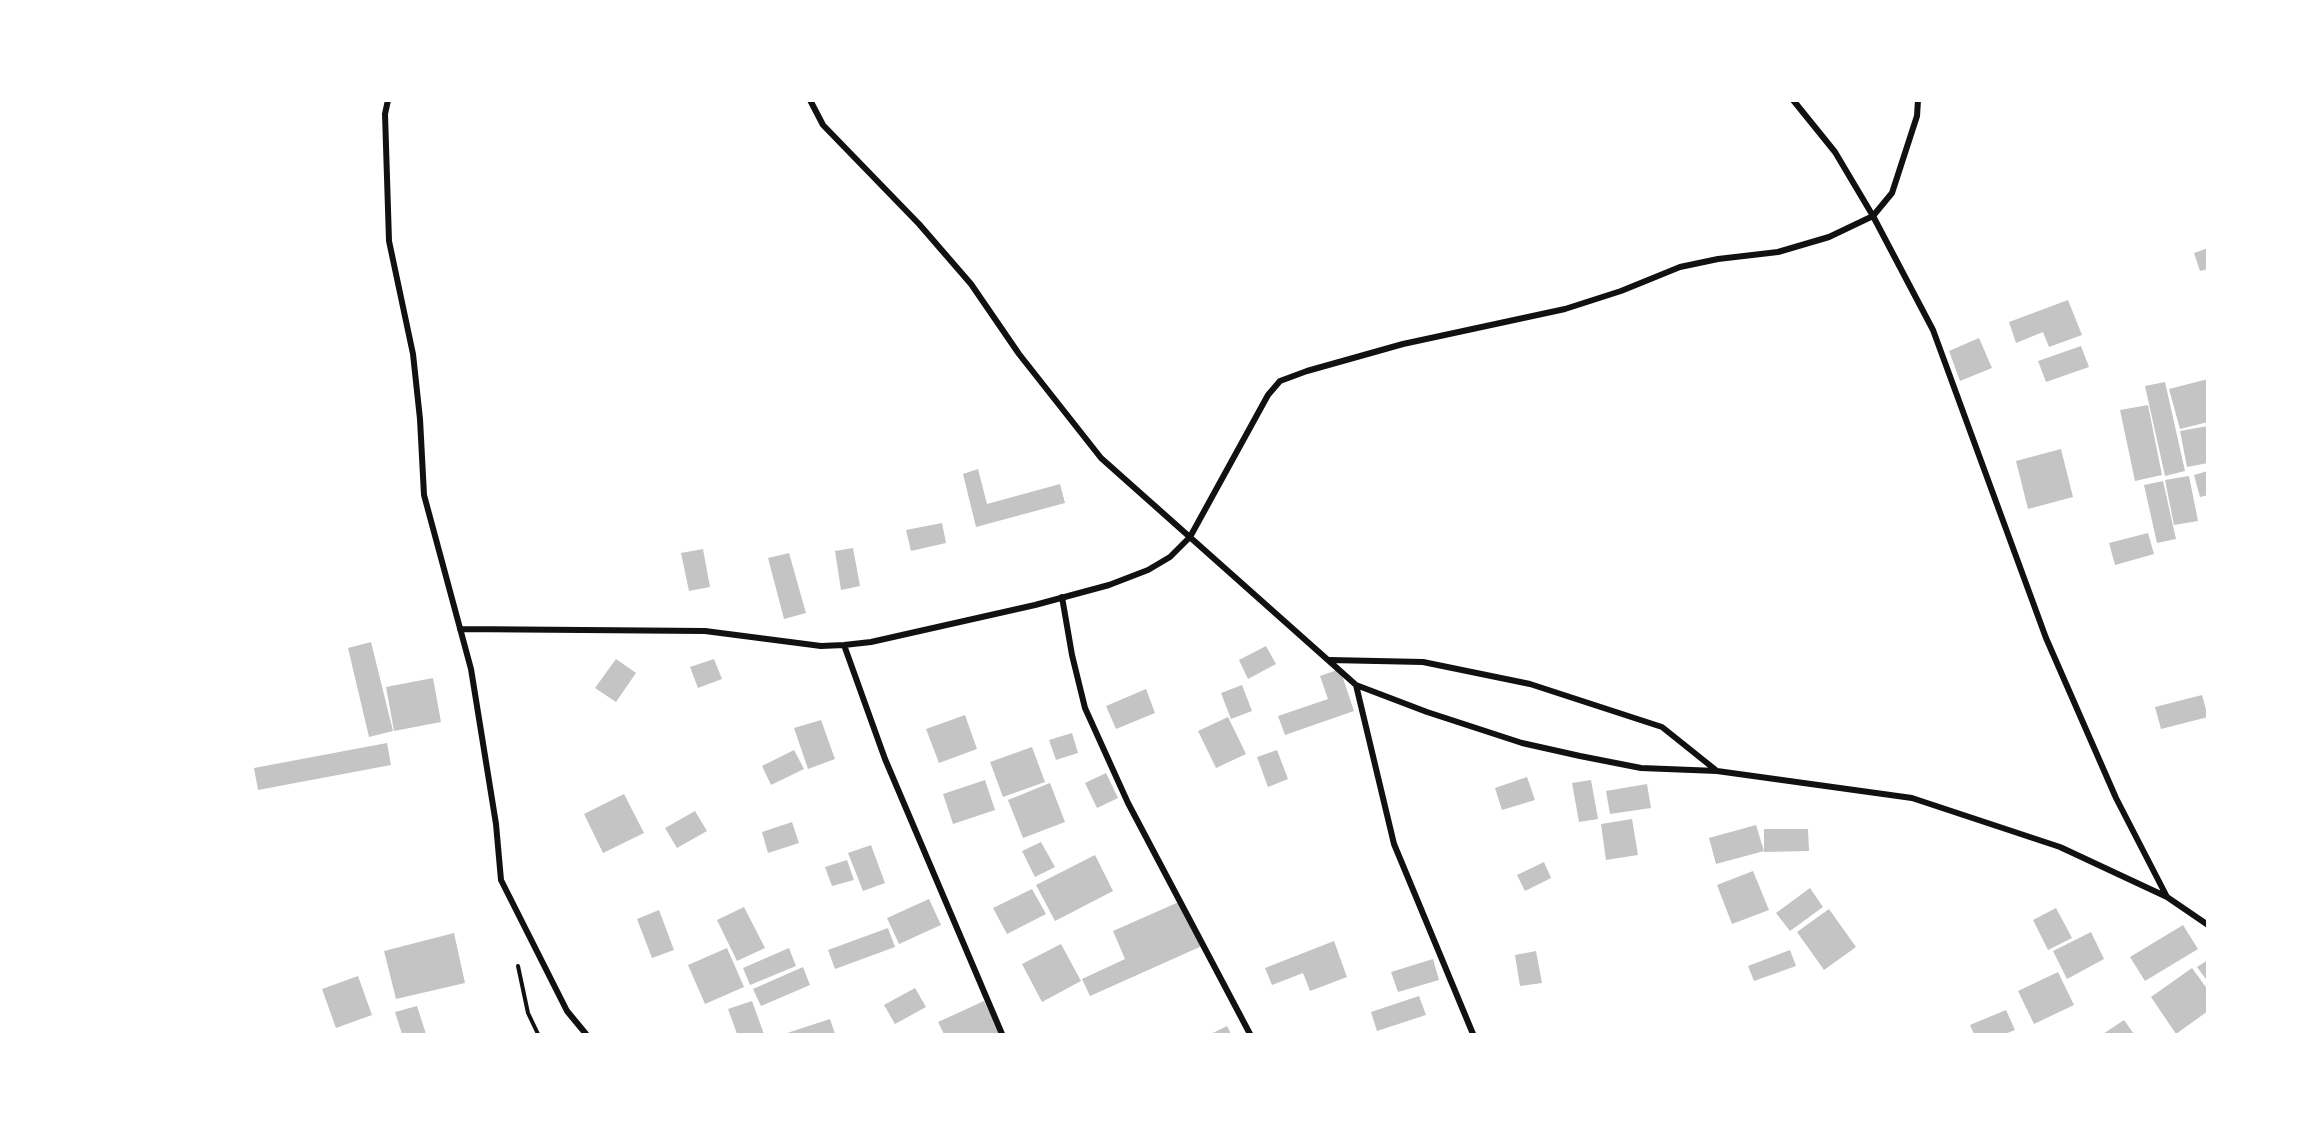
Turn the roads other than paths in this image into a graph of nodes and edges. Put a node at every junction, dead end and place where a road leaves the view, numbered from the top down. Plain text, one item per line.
1 (388, 100) edge
2 (810, 100) edge
3 (1793, 100) edge
4 (1918, 100) edge
5 (1873, 216) junction
6 (1190, 537) junction
7 (1062, 597) junction
8 (460, 629) junction
9 (844, 645) junction
10 (1330, 660) junction
11 (1356, 685) junction
12 (1717, 771) junction
13 (2167, 897) junction
14 (2208, 925) edge
15 (586, 1035) edge
16 (1002, 1035) edge
17 (1250, 1035) edge
18 (1473, 1035) edge

1 - 8 street
2 - 6 street
3 - 5 street
4 - 5 street
5 - 6 street
5 - 13 street
6 - 7 street
6 - 10 street
7 - 9 street
7 - 17 street
8 - 9 street
8 - 15 street
9 - 16 street
10 - 11 street
10 - 12 street
11 - 12 street
11 - 18 street
12 - 13 street
13 - 14 street

